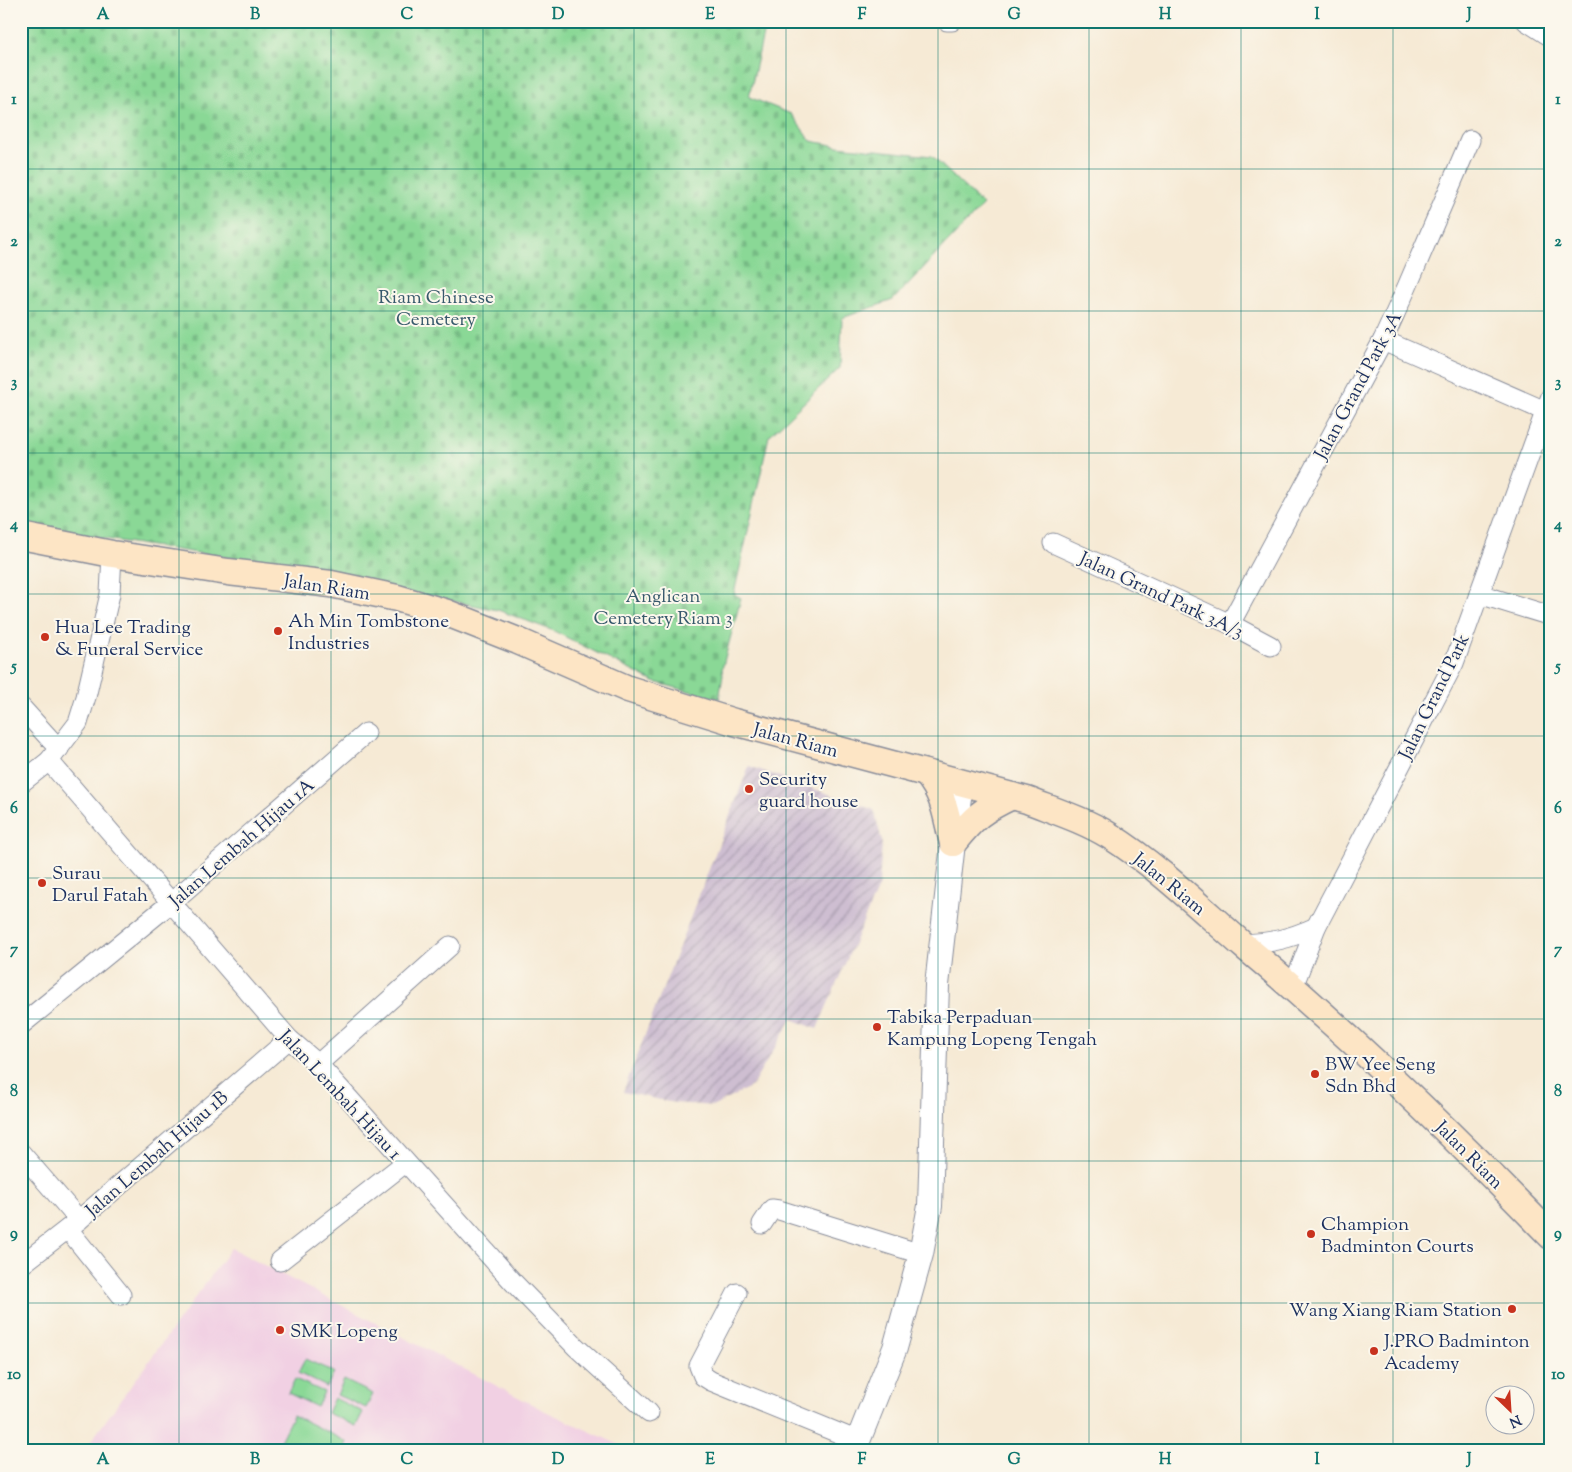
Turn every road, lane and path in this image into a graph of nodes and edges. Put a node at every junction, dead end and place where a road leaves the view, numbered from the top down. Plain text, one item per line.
1 (947, 21) edge
2 (952, 21) edge
3 (1526, 21) edge
4 (1551, 37) edge
5 (1470, 140) dead end
6 (1382, 340) junction
7 (1548, 404) edge
8 (21, 536) edge
9 (1053, 543) dead end
10 (112, 554) junction
11 (1479, 594) junction
12 (1551, 616) edge
13 (1230, 624) junction
14 (1272, 646) dead end
15 (21, 707) edge
16 (366, 733) dead end
17 (54, 755) junction
18 (927, 774) junction
19 (21, 783) edge
20 (961, 783) junction
21 (1012, 796) junction
22 (952, 843) junction
23 (172, 902) junction
24 (1316, 927) junction
25 (1242, 944) junction
26 (450, 946) dead end
27 (1293, 987) junction
28 (21, 1025) edge
29 (289, 1039) junction
30 (318, 1064) junction
31 (21, 1153) edge
32 (405, 1163) junction
33 (74, 1224) junction
34 (762, 1224) dead end
35 (1551, 1236) edge
36 (921, 1254) junction
37 (280, 1261) dead end
38 (21, 1266) edge
39 (737, 1293) dead end
40 (121, 1295) dead end
41 (649, 1414) dead end
42 (856, 1446) edge

1 - 2 street
3 - 4 street
5 - 6 street, Jalan Grand Park 3A
6 - 7 street
6 - 13 street, Jalan Grand Park 3A
7 - 11 street, Jalan Grand Park
8 - 10 main road, Jalan Riam
9 - 13 street, Jalan Grand Park 3A/3
10 - 17 street
10 - 18 main road, Jalan Riam
11 - 12 street
11 - 24 street, Jalan Grand Park
13 - 14 street, Jalan Grand Park 3A/3
15 - 17 street, Jalan Lembah Hijau 1
16 - 23 street, Jalan Lembah Hijau 1A
17 - 19 street
17 - 23 street, Jalan Lembah Hijau 1
18 - 20 main road, Jalan Riam
18 - 22 main road
20 - 21 main road, Jalan Riam
20 - 22 street
21 - 22 main road
21 - 25 main road, Jalan Riam
22 - 36 street
23 - 28 street, Jalan Lembah Hijau 1A
23 - 29 street, Jalan Lembah Hijau 1
24 - 25 street
24 - 27 street, Jalan Grand Park
25 - 27 main road, Jalan Riam
26 - 30 street
27 - 35 main road, Jalan Riam
29 - 30 street, Jalan Lembah Hijau 1
29 - 33 street, Jalan Lembah Hijau 1B
30 - 32 street, Jalan Lembah Hijau 1
31 - 33 street
32 - 37 street
32 - 41 street, Jalan Lembah Hijau 1
33 - 38 street, Jalan Lembah Hijau 1B
33 - 40 street
34 - 36 street
36 - 42 street
39 - 42 street

